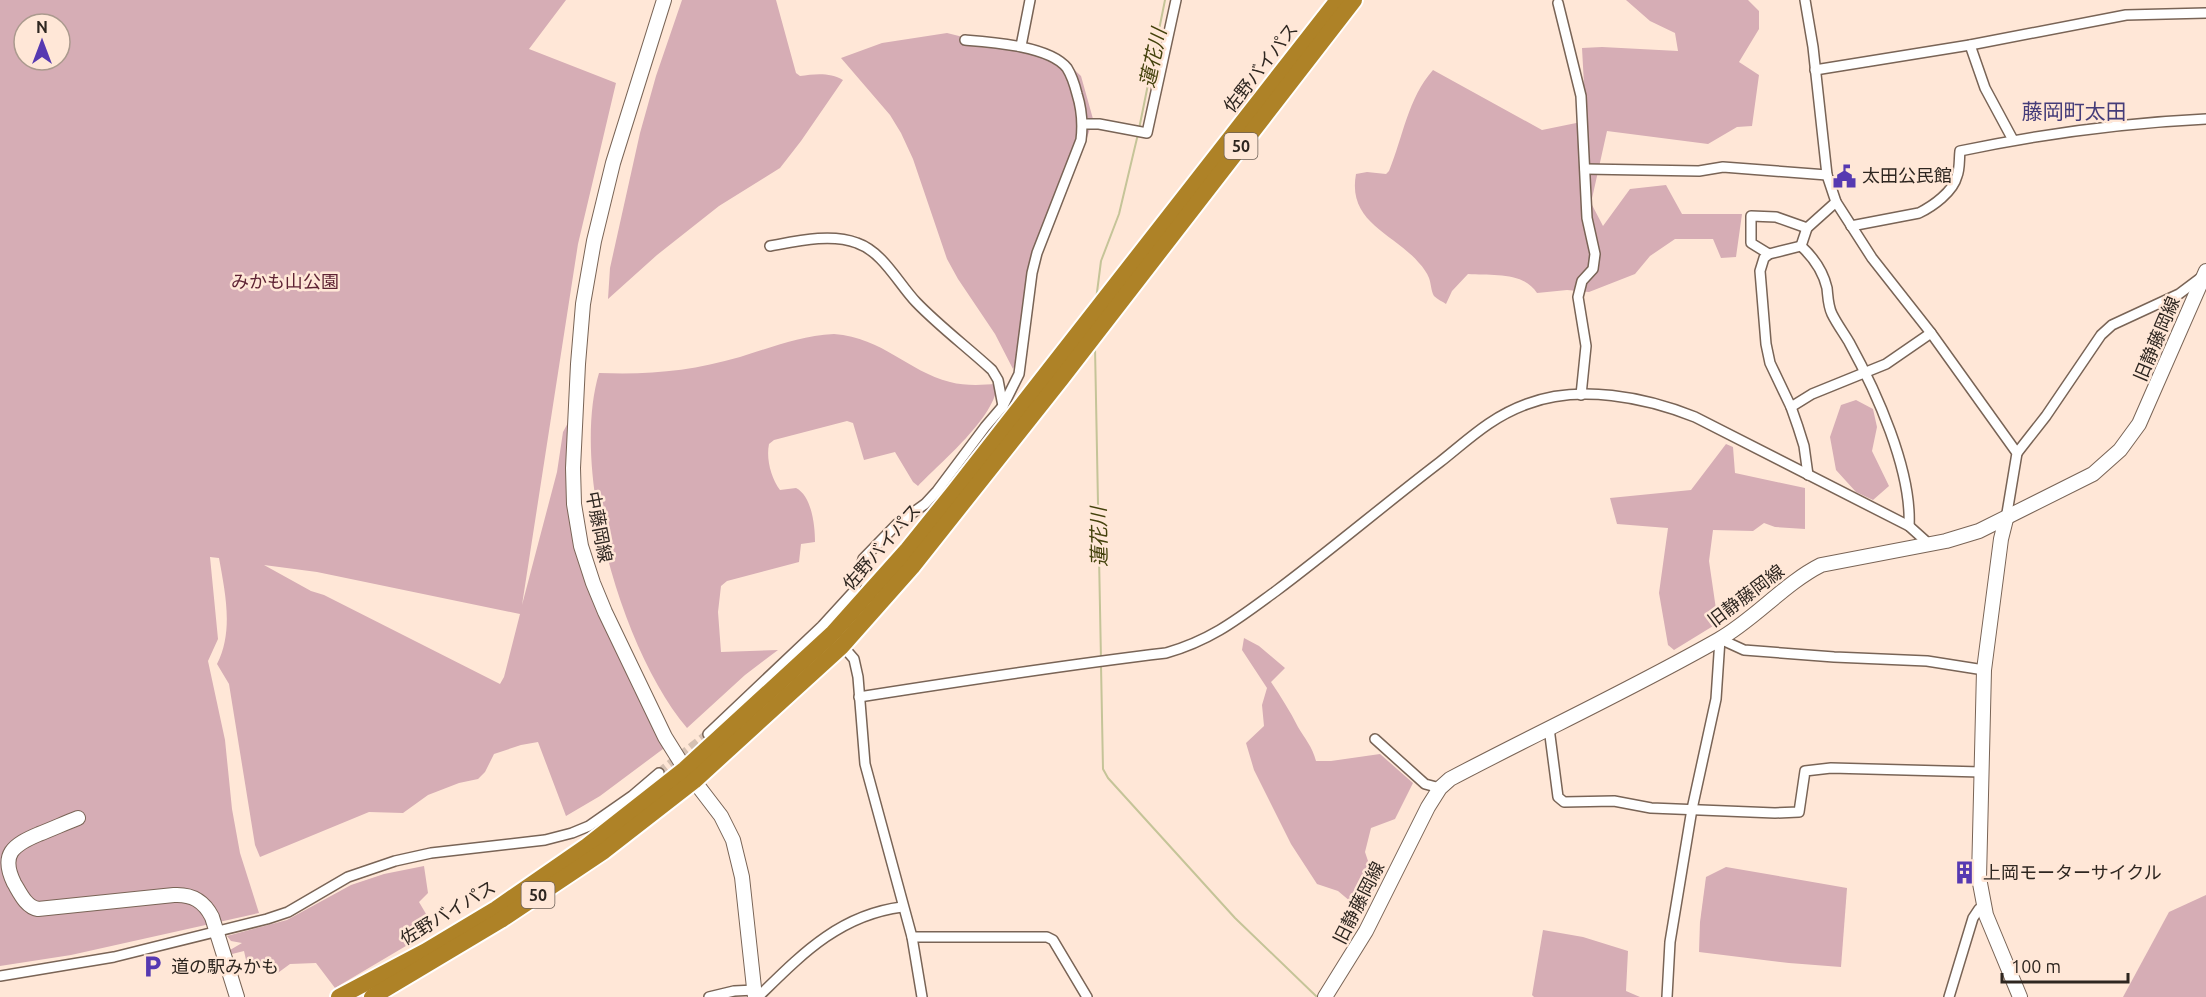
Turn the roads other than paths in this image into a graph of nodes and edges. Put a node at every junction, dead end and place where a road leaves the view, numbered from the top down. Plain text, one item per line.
1 (664, 0) edge
2 (1030, 0) edge
3 (1176, 0) edge
4 (1338, 0) edge
5 (1354, 0) edge
6 (1805, 0) edge
7 (1558, 3) dead end
8 (2206, 13) edge
9 (965, 40) dead end
10 (1970, 45) junction
11 (1021, 46) junction
12 (1815, 69) junction
13 (2206, 119) edge
14 (1083, 124) junction
15 (2013, 140) junction
16 (1585, 169) junction
17 (1827, 175) junction
18 (1836, 202) junction
19 (1851, 226) junction
20 (1807, 228) junction
21 (770, 246) dead end
22 (1801, 246) junction
23 (1769, 254) junction
24 (2206, 274) edge
25 (1931, 333) junction
26 (1864, 374) junction
27 (1581, 395) junction
28 (1003, 406) junction
29 (1791, 407) junction
30 (2017, 453) junction
31 (1808, 474) junction
32 (2006, 519) junction
33 (1909, 526) junction
34 (1929, 544) junction
35 (832, 635) junction
36 (1720, 639) junction
37 (1984, 670) junction
38 (859, 697) junction
39 (1549, 728) junction
40 (708, 734) tunnel mouth
41 (1375, 739) dead end
42 (1981, 772) junction
43 (659, 773) tunnel mouth
44 (689, 775) junction
45 (1440, 788) junction
46 (1692, 808) junction
47 (78, 818) dead end
48 (902, 907) junction
49 (1983, 907) junction
50 (216, 932) junction
51 (912, 937) junction
52 (0, 976) edge
53 (756, 995) edge
54 (237, 997) edge
55 (339, 997) edge
56 (372, 997) edge
57 (709, 997) edge
58 (922, 997) edge
59 (1087, 997) edge
60 (1325, 997) edge
61 (1667, 997) edge
62 (1948, 997) edge
63 (2020, 997) edge

1 - 44 street, 中藤岡線
2 - 11 street
3 - 14 street
4 - 35 highway, 佐野バイパス / 50
5 - 35 highway, 佐野バイパス / 50
6 - 12 street
7 - 16 street
8 - 10 street
9 - 11 street
10 - 12 street
10 - 15 street
11 - 14 street
12 - 17 street
13 - 15 street
14 - 28 street
15 - 19 street
16 - 17 street
16 - 27 street
17 - 18 street
18 - 19 street
18 - 20 street
19 - 25 street
20 - 22 street
20 - 23 street
21 - 28 street
22 - 23 street
22 - 26 street
23 - 29 street
24 - 30 street
24 - 32 street, 旧静藤岡線
25 - 26 street
25 - 30 street
26 - 29 street
26 - 33 street
27 - 31 street
27 - 38 street
28 - 35 street
29 - 31 street
30 - 32 street
31 - 33 street
32 - 34 street, 旧静藤岡線
32 - 37 street
33 - 34 street
34 - 36 street, 旧静藤岡線
35 - 38 street
35 - 40 street
35 - 44 highway, 佐野バイパス / 50
36 - 37 street
36 - 39 street, 旧静藤岡線
36 - 46 street
37 - 42 street
38 - 48 street
39 - 45 street, 旧静藤岡線
39 - 46 street
41 - 45 street
42 - 46 street
42 - 49 street
43 - 50 street
44 - 53 street, 中藤岡線
44 - 55 highway, 佐野バイパス / 50
44 - 56 highway, 佐野バイパス / 50
45 - 60 street, 旧静藤岡線
46 - 61 street
47 - 50 street
48 - 51 street
48 - 53 street
49 - 62 street
49 - 63 street
50 - 52 street
50 - 54 street
51 - 58 street
51 - 59 street
53 - 57 street

